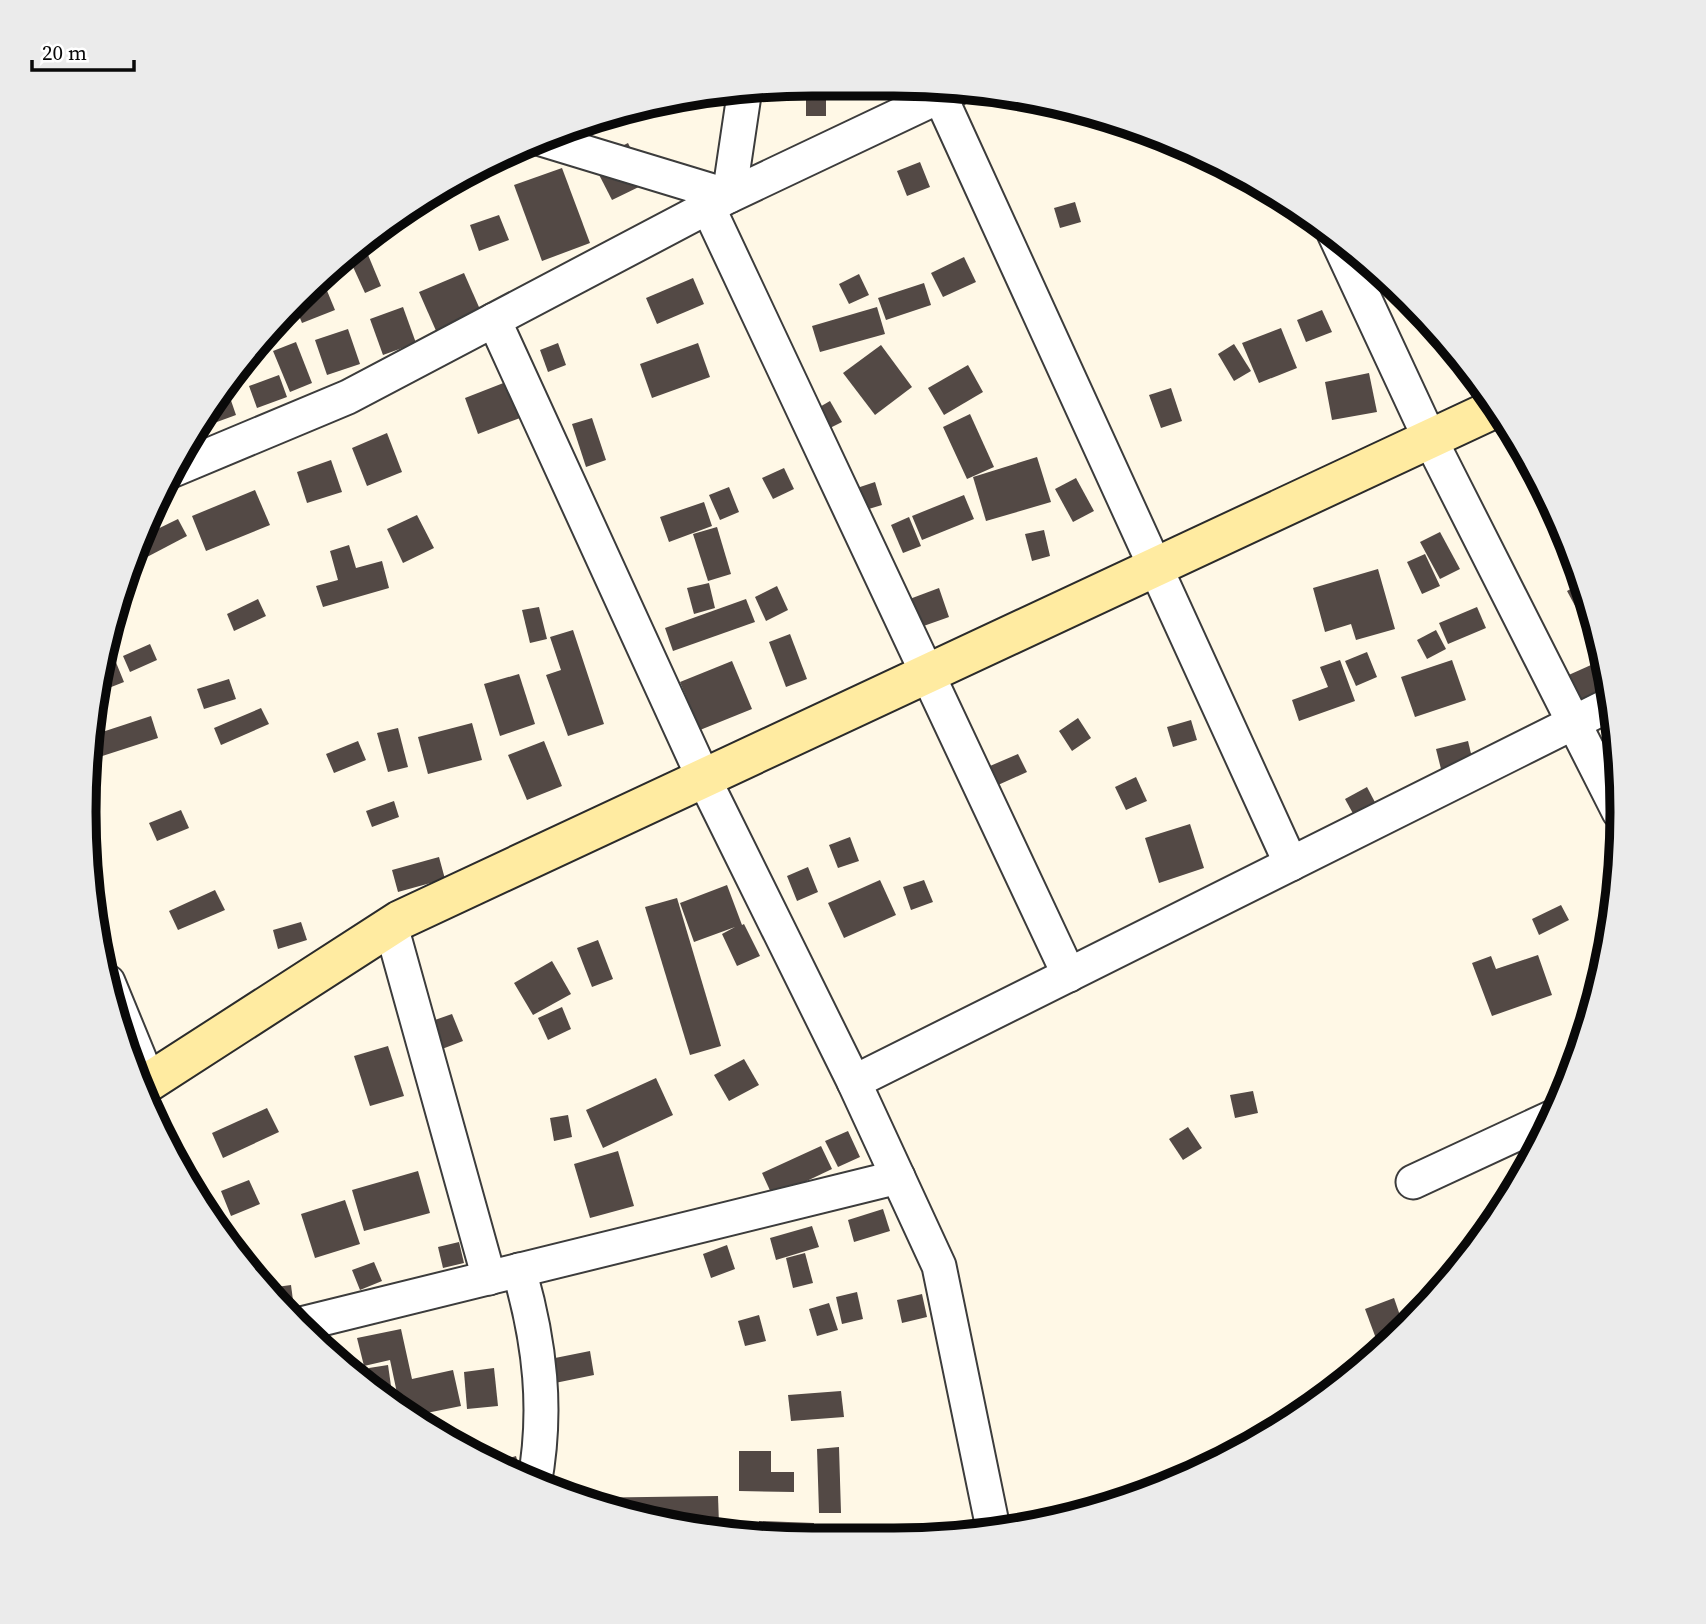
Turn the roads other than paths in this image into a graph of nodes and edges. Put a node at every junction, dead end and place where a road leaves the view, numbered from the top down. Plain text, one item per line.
1 (937, 98) edge
2 (952, 99) edge
3 (743, 100) edge
4 (556, 144) edge
5 (718, 202) junction
6 (1345, 256) edge
7 (494, 320) junction
8 (1488, 412) edge
9 (1430, 439) junction
10 (186, 465) edge
11 (1156, 569) junction
12 (928, 675) junction
13 (1602, 708) edge
14 (1573, 723) junction
15 (704, 779) junction
16 (1609, 793) edge
17 (1291, 864) junction
18 (391, 926) junction
19 (1069, 975) junction
20 (149, 1081) edge
21 (854, 1082) junction
22 (1538, 1124) edge
23 (898, 1177) junction
24 (1413, 1182) dead end
25 (504, 1274) junction
26 (310, 1322) edge
27 (536, 1472) edge
28 (992, 1521) edge

1 - 5 street
2 - 11 street
3 - 5 street
4 - 5 street
5 - 7 street
5 - 12 street
6 - 9 street
7 - 10 street
7 - 15 street
8 - 9 street
9 - 11 street
9 - 14 street
11 - 12 street
11 - 17 street
12 - 15 street
12 - 19 street
13 - 14 street
14 - 16 street
14 - 17 street
15 - 18 street
15 - 21 street
17 - 19 street
18 - 20 street
18 - 25 street
19 - 21 street
21 - 23 street
22 - 24 street
23 - 25 street
23 - 28 street
25 - 26 street
25 - 27 street

